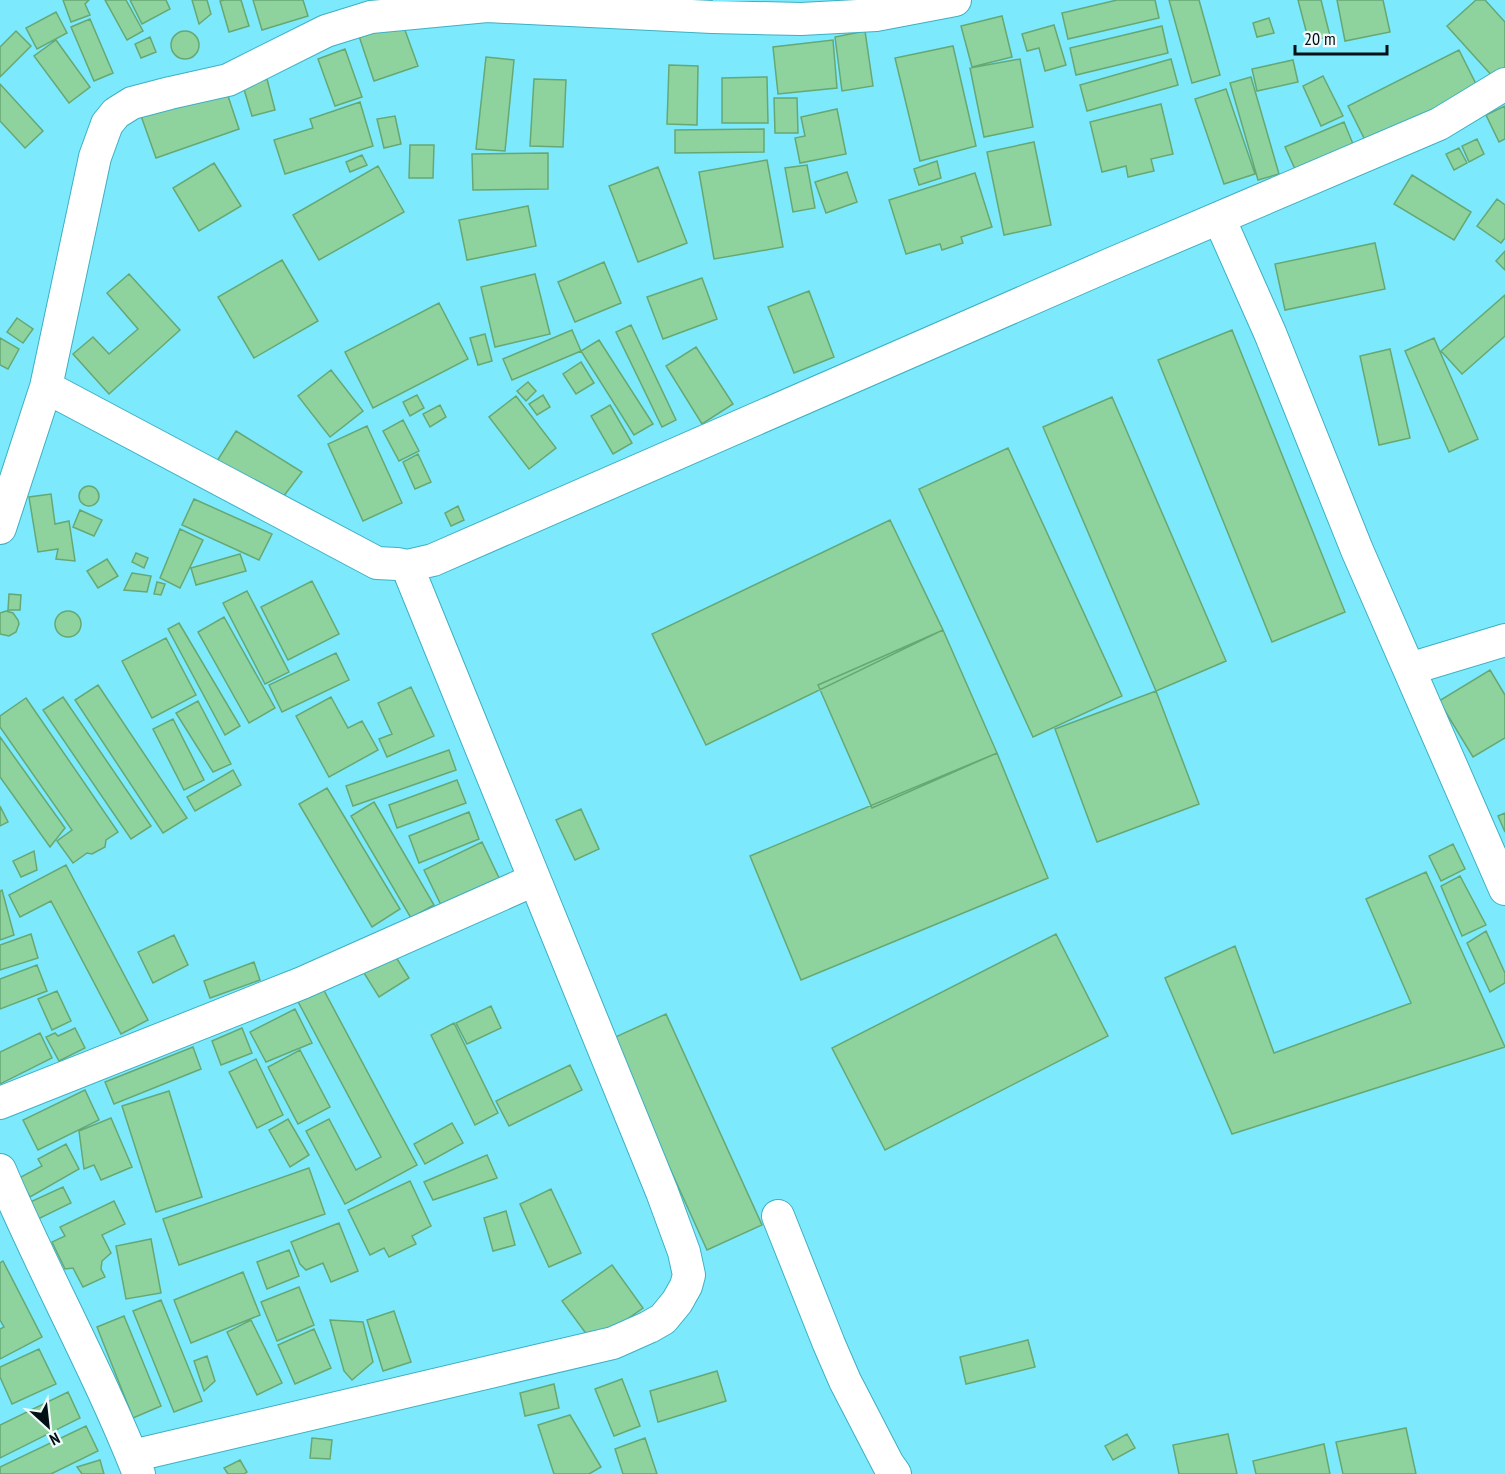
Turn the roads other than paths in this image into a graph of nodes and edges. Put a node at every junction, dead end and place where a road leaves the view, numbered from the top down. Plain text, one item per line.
1 (955, 0) edge
2 (799, 9) edge
3 (1505, 84) edge
4 (1219, 218) junction
5 (45, 387) junction
6 (0, 528) edge
7 (407, 566) junction
8 (1505, 640) edge
9 (1409, 669) junction
10 (534, 880) junction
11 (1505, 890) edge
12 (0, 1103) edge
13 (0, 1170) edge
14 (778, 1216) dead end
15 (135, 1465) edge
16 (895, 1474) edge

1 - 2 street
2 - 5 street
3 - 4 street
4 - 7 street
4 - 9 street
5 - 6 street
5 - 7 street
7 - 10 street
8 - 9 street
9 - 11 street
10 - 12 street
10 - 15 street
13 - 15 street
14 - 16 street

